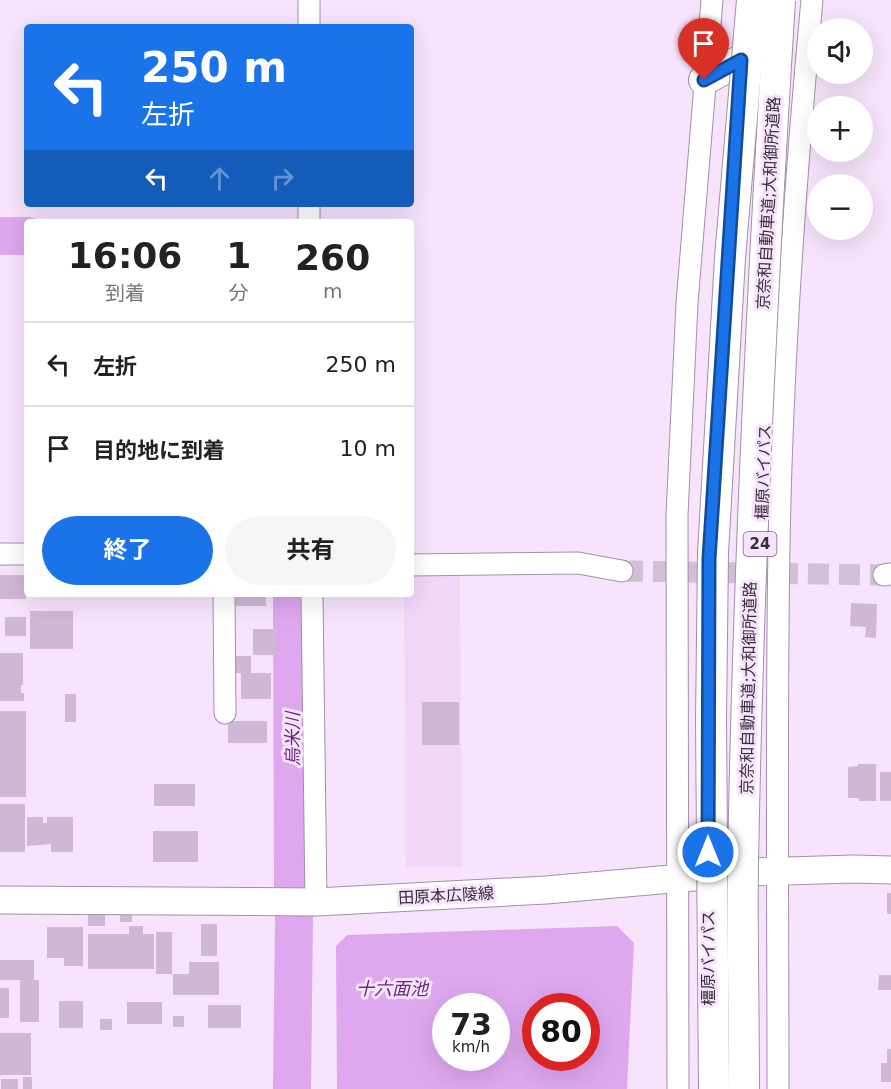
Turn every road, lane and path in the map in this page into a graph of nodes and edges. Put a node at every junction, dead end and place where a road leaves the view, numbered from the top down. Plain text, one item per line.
1 (309, 0) edge
2 (712, 0) edge
3 (745, 0) edge
4 (752, 0) edge
5 (780, 0) edge
6 (789, 0) edge
7 (812, 0) edge
8 (309, 24) edge
9 (741, 60) junction
10 (704, 80) junction
11 (0, 554) edge
12 (24, 554) edge
13 (414, 565) edge
14 (622, 571) tunnel mouth
15 (224, 597) edge
16 (312, 597) edge
17 (225, 713) dead end
18 (891, 870) edge
19 (764, 872) junction
20 (708, 875) junction
21 (678, 878) junction
22 (0, 900) edge
23 (316, 902) junction
24 (678, 1089) edge
25 (707, 1089) edge
26 (714, 1089) edge
27 (744, 1089) edge
28 (752, 1089) edge
29 (778, 1089) edge

1 - 8 street
2 - 10 street
3 - 9 highway, 橿原バイパス
4 - 26 highway, 京奈和自動車道;大和御所道路, bridge
5 - 27 highway, 京奈和自動車道;大和御所道路, bridge
6 - 19 highway, 橿原バイパス / 24
7 - 19 street
9 - 10 highway
9 - 20 highway, 橿原バイパス
10 - 21 street
11 - 12 street
13 - 14 street
15 - 17 street
16 - 23 street
18 - 19 main road, 田原本広陵線
19 - 20 main road, 田原本広陵線
19 - 28 highway, 橿原バイパス / 24
19 - 29 street
20 - 21 main road, 田原本広陵線
20 - 25 highway, 橿原バイパス
21 - 23 main road, 田原本広陵線
21 - 24 street
22 - 23 main road, 田原本広陵線

